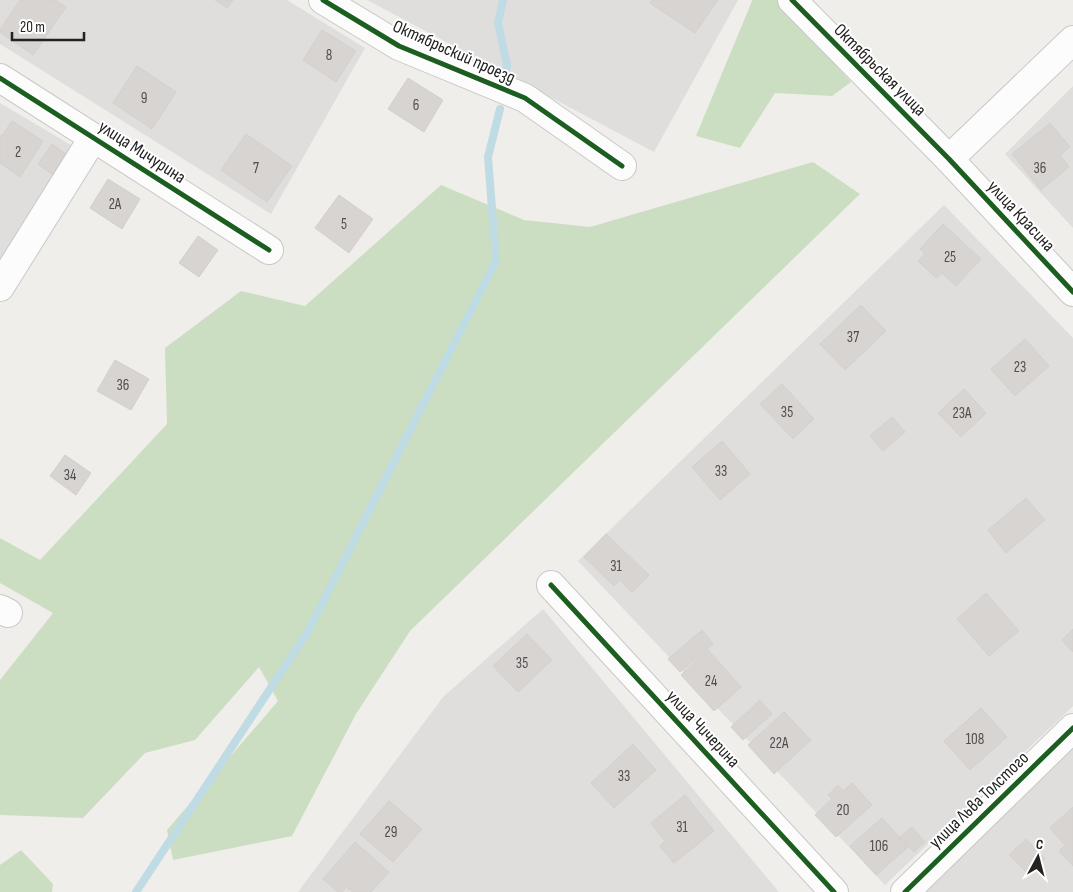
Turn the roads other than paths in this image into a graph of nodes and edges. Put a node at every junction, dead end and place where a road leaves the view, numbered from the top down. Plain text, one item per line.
1 (323, 0) edge
2 (792, 0) edge
3 (1073, 40) edge
4 (0, 78) edge
5 (93, 138) junction
6 (949, 159) junction
7 (622, 166) dead end
8 (269, 250) dead end
9 (0, 287) edge
10 (1073, 292) edge
11 (551, 586) dead end
12 (1073, 728) edge
13 (834, 892) edge
14 (905, 892) edge

1 - 7 street, Октябрьский проезд
2 - 6 street, Октябрьская улица
3 - 6 street
4 - 5 street, улица Мичурина
5 - 8 street, улица Мичурина
5 - 9 street
6 - 10 street, улица Красина
11 - 13 street, улица Чичерина
12 - 14 street, улица Льва Толстого

